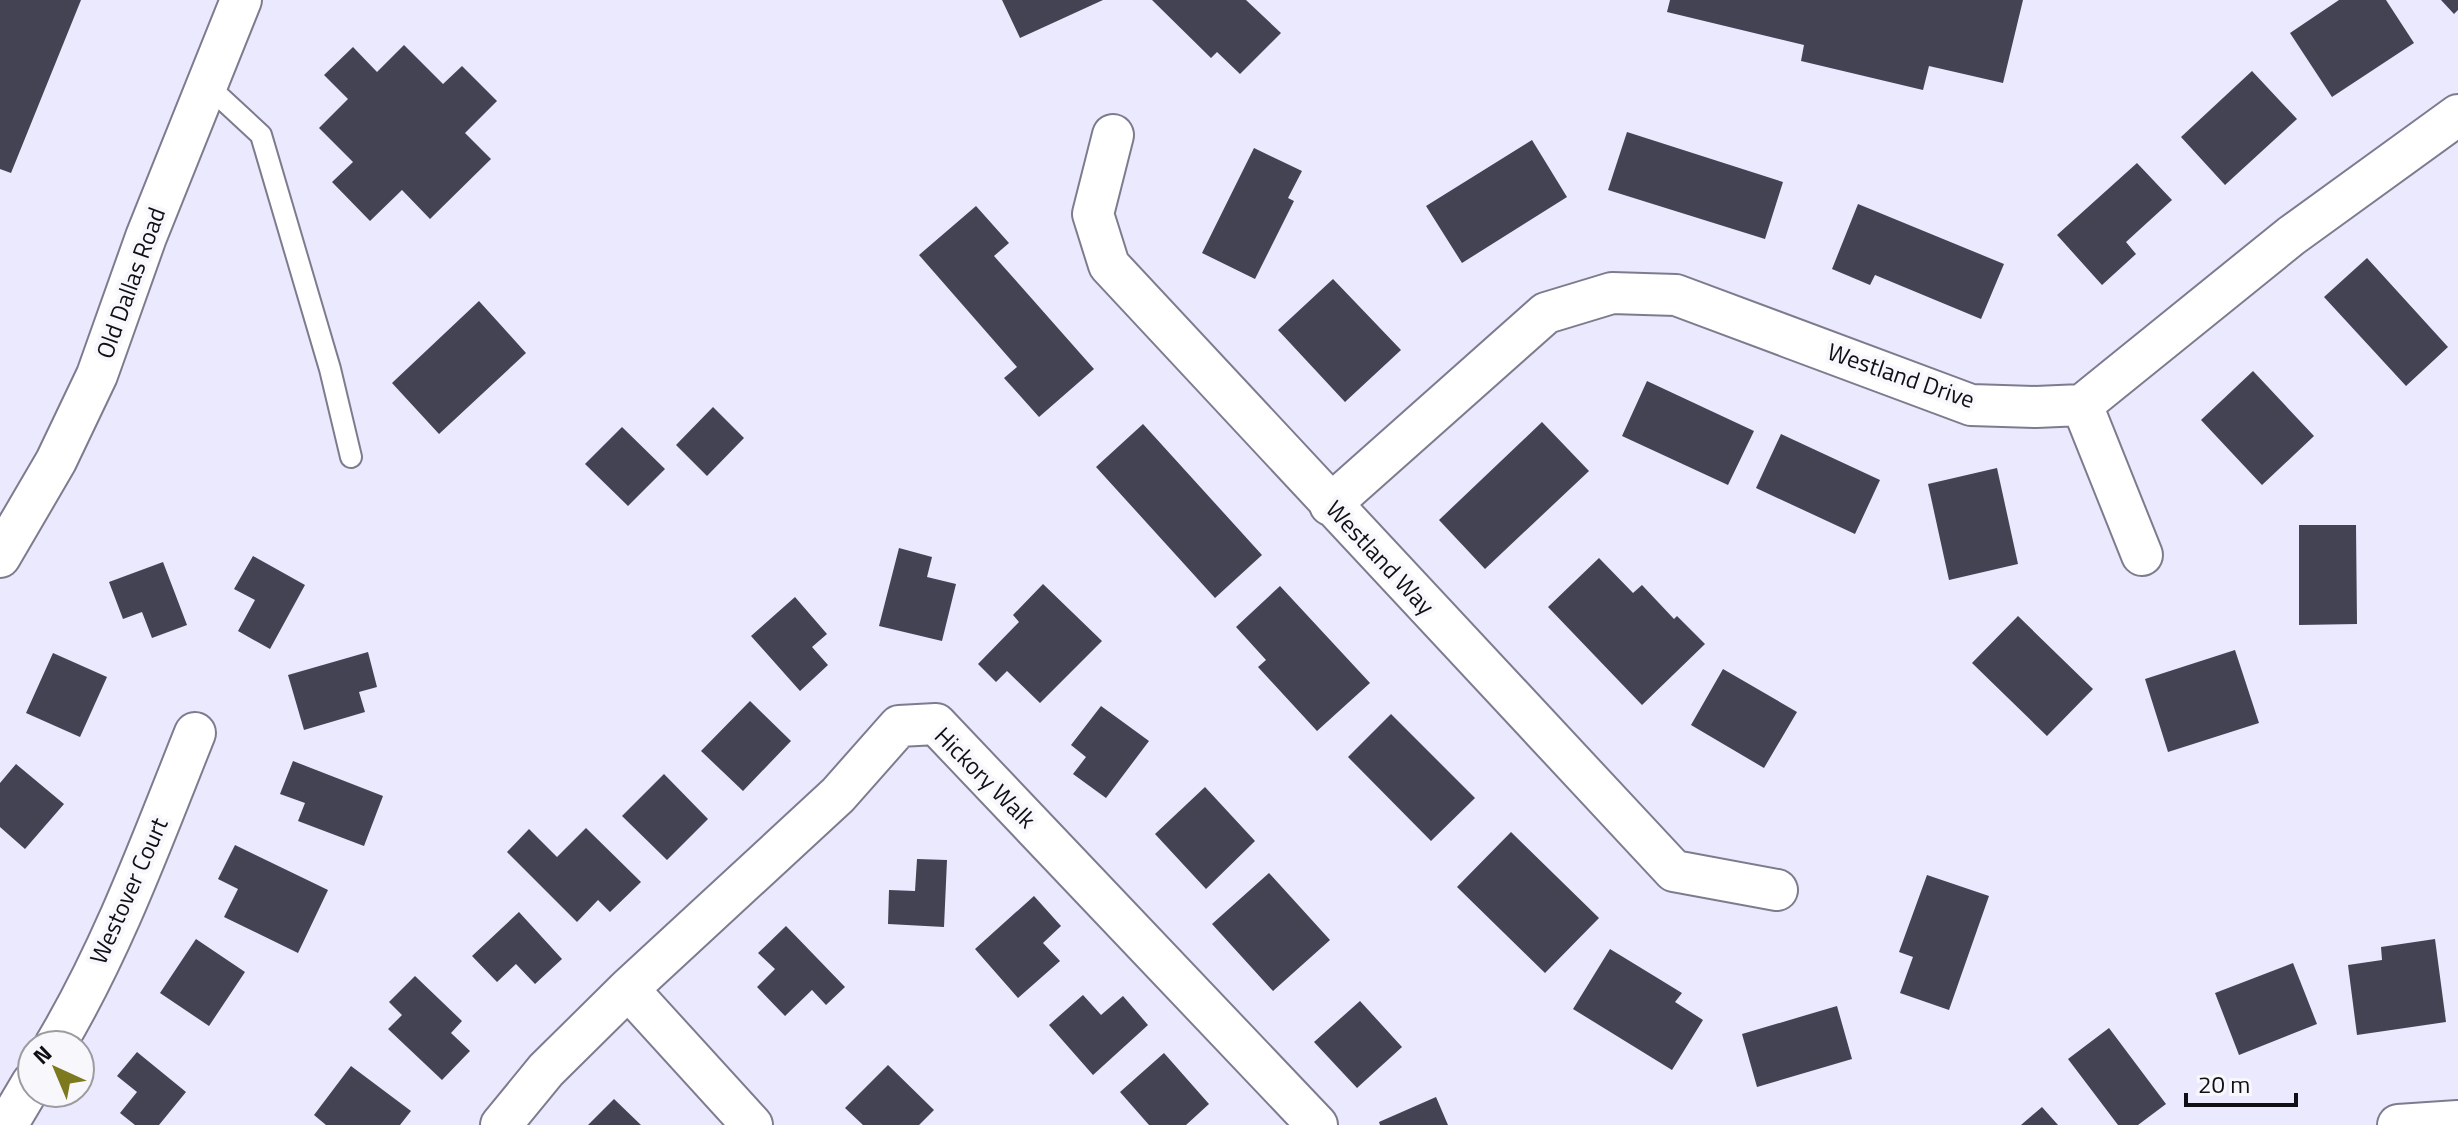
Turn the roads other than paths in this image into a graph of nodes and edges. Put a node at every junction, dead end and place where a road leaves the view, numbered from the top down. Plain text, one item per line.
1 (241, 0) edge
2 (207, 85) junction
3 (2458, 115) edge
4 (1113, 135) dead end
5 (2082, 405) junction
6 (351, 457) dead end
7 (1330, 505) junction
8 (2142, 555) dead end
9 (0, 557) edge
10 (195, 733) dead end
11 (1777, 890) dead end
12 (628, 989) junction
13 (65, 1029) edge
14 (2458, 1121) edge
15 (501, 1125) edge
16 (752, 1125) edge
17 (1317, 1125) edge
18 (2398, 1125) edge

1 - 2 street, Old Dallas Road
2 - 6 lane
2 - 9 street, Old Dallas Road
3 - 5 street
4 - 7 street, Westland Way
5 - 7 street, Westland Drive
5 - 8 street
7 - 11 street, Westland Way
10 - 13 street, Westover Court
12 - 15 street, Hickory Walk
12 - 16 street
12 - 17 street, Hickory Walk
14 - 18 street

